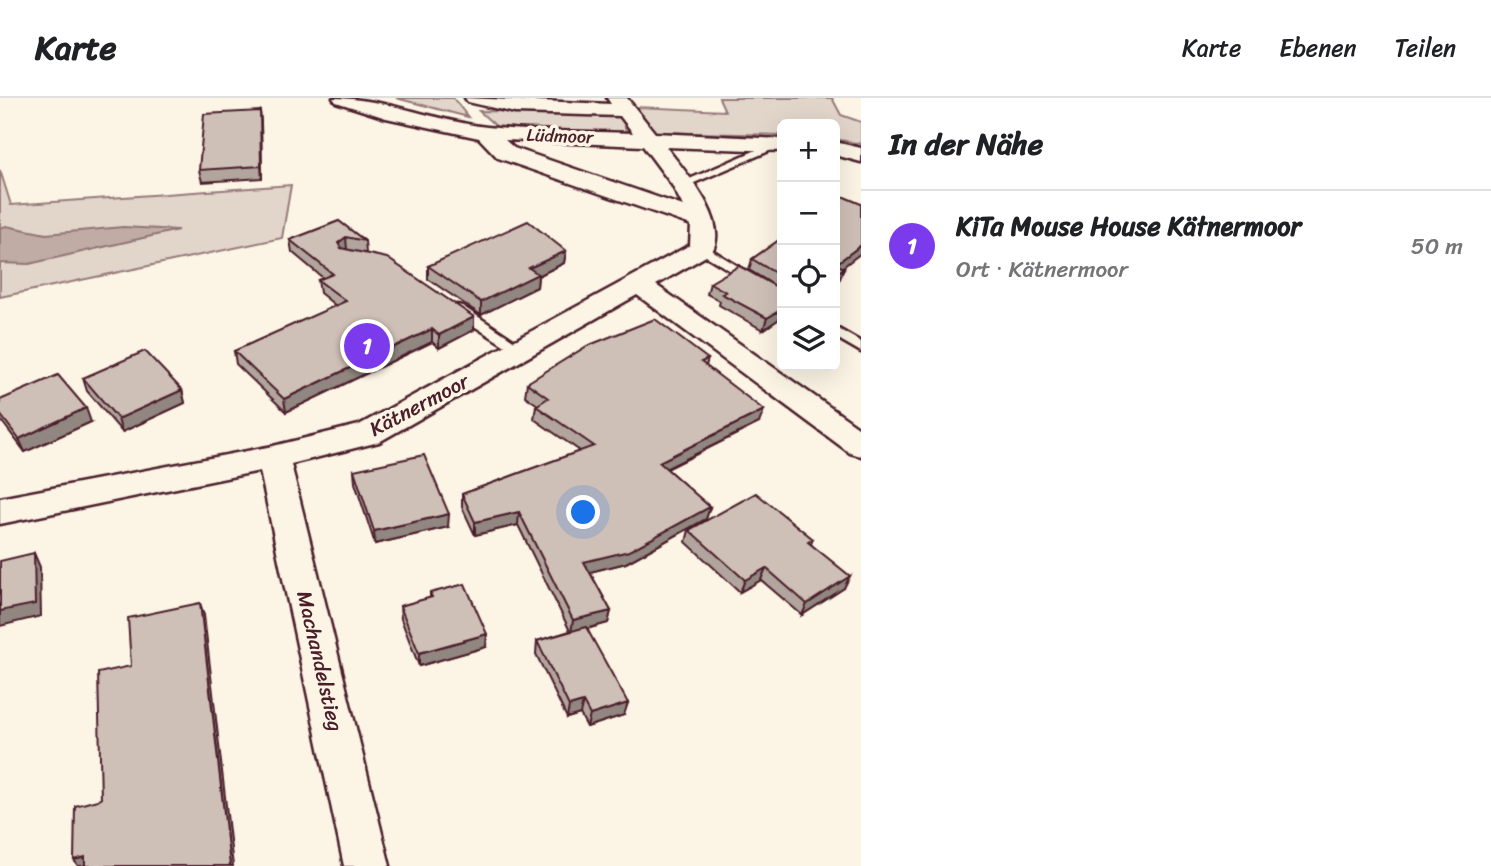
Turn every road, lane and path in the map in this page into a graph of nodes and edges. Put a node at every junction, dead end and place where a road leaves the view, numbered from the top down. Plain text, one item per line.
1 (343, 98) edge
2 (475, 98) edge
3 (621, 104) edge
4 (486, 133) junction
5 (647, 139) junction
6 (777, 144) edge
7 (777, 145) edge
8 (840, 150) edge
9 (861, 155) edge
10 (683, 184) junction
11 (703, 235) junction
12 (638, 284) junction
13 (777, 294) edge
14 (444, 300) edge
15 (840, 334) edge
16 (861, 348) edge
17 (520, 349) junction
18 (861, 445) edge
19 (273, 457) junction
20 (0, 511) edge
21 (367, 866) edge

1 - 4 street, Lüdmoor
2 - 3 street
3 - 5 street
4 - 5 street, Lüdmoor
4 - 11 street
5 - 6 street, Lüdmoor
5 - 10 street
7 - 10 lane
8 - 9 street
10 - 11 street
11 - 12 street, Kätnermoor
11 - 13 lane
12 - 17 street, Kätnermoor
12 - 18 street
14 - 17 lane
15 - 16 lane
17 - 19 street, Kätnermoor
19 - 20 street, Kätnermoor
19 - 21 street, Machandelstieg

